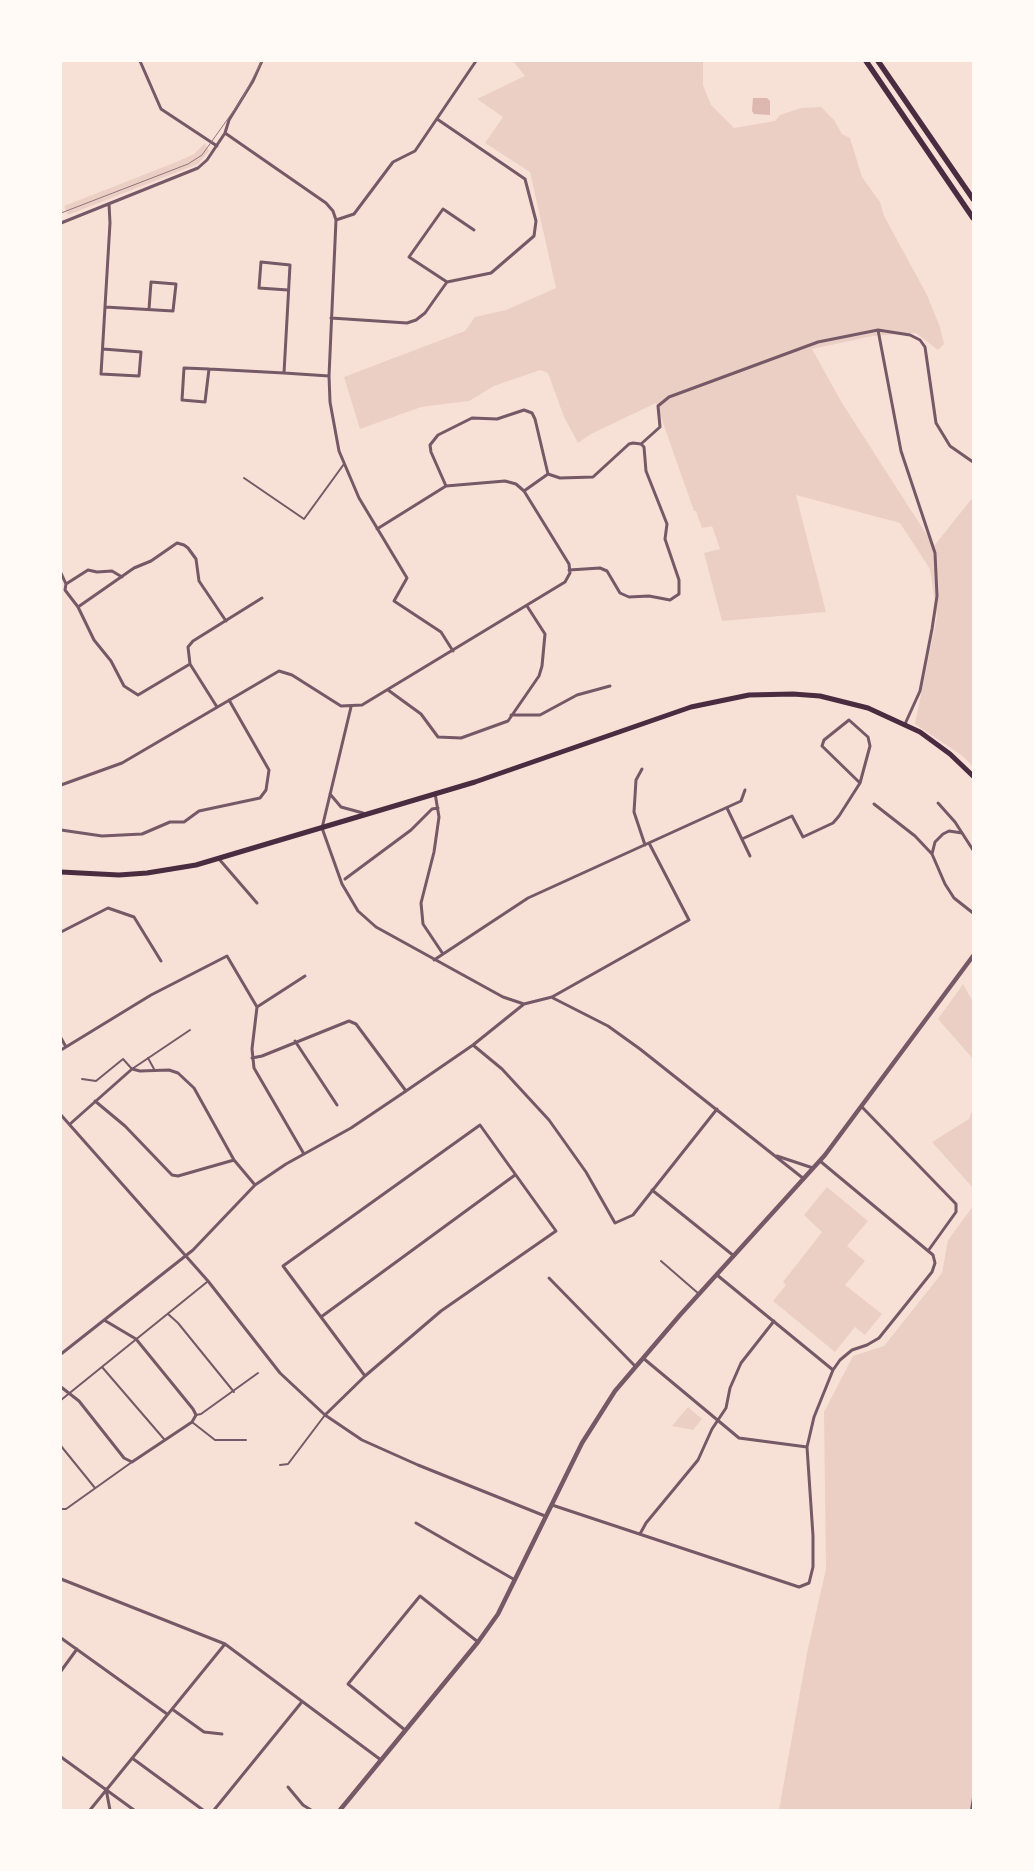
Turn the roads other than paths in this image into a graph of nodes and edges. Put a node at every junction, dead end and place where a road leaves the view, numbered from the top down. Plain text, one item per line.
1 (140, 61) edge
2 (262, 61) edge
3 (476, 61) edge
4 (866, 61) edge
5 (878, 61) edge
6 (437, 119) junction
7 (225, 133) junction
8 (217, 146) junction
9 (973, 199) edge
10 (109, 204) junction
11 (973, 218) edge
12 (336, 220) junction
13 (61, 223) edge
14 (474, 230) dead end
15 (447, 282) junction
16 (288, 290) junction
17 (105, 307) junction
18 (149, 309) junction
19 (332, 318) junction
20 (878, 330) junction
21 (103, 349) junction
22 (209, 370) junction
23 (284, 374) junction
24 (329, 376) junction
25 (641, 444) junction
26 (973, 462) edge
27 (344, 464) junction
28 (548, 474) junction
29 (244, 478) dead end
30 (446, 486) junction
31 (524, 491) junction
32 (377, 529) junction
33 (569, 570) junction
34 (61, 573) edge
35 (122, 576) junction
36 (66, 584) junction
37 (262, 598) dead end
38 (527, 606) junction
39 (78, 607) junction
40 (226, 621) junction
41 (452, 651) junction
42 (190, 664) junction
43 (610, 686) dead end
44 (388, 690) junction
45 (229, 700) junction
46 (217, 706) junction
47 (351, 707) junction
48 (511, 715) junction
49 (905, 724) junction
50 (642, 769) dead end
51 (973, 776) edge
52 (860, 783) junction
53 (61, 785) edge
54 (745, 790) dead end
55 (329, 793) junction
56 (435, 794) junction
57 (938, 803) dead end
58 (874, 804) dead end
59 (438, 808) junction
60 (727, 808) junction
61 (375, 813) junction
62 (322, 828) junction
63 (61, 830) edge
64 (963, 834) junction
65 (742, 838) junction
66 (647, 844) junction
67 (973, 850) edge
68 (932, 854) junction
69 (750, 856) dead end
70 (219, 859) junction
71 (61, 872) edge
72 (345, 879) dead end
73 (257, 903) dead end
74 (973, 912) edge
75 (61, 932) edge
76 (443, 954) junction
77 (973, 956) edge
78 (433, 960) junction
79 (161, 961) dead end
80 (304, 976) dead end
81 (552, 998) junction
82 (524, 1004) junction
83 (257, 1007) junction
84 (190, 1030) dead end
85 (61, 1038) edge
86 (295, 1041) junction
87 (473, 1045) junction
88 (66, 1047) junction
89 (61, 1050) edge
90 (148, 1058) junction
91 (252, 1058) junction
92 (132, 1069) junction
93 (154, 1069) junction
94 (82, 1079) dead end
95 (406, 1091) junction
96 (95, 1101) junction
97 (337, 1105) dead end
98 (862, 1107) junction
99 (716, 1109) junction
100 (61, 1115) edge
101 (70, 1124) junction
102 (304, 1154) junction
103 (774, 1155) junction
104 (234, 1160) junction
105 (820, 1160) junction
106 (813, 1168) junction
107 (515, 1175) junction
108 (804, 1179) junction
109 (256, 1185) junction
110 (652, 1190) junction
111 (928, 1251) junction
112 (186, 1255) junction
113 (735, 1256) junction
114 (661, 1261) dead end
115 (717, 1275) junction
116 (549, 1278) dead end
117 (208, 1281) junction
118 (699, 1294) junction
119 (168, 1314) junction
120 (321, 1317) junction
121 (104, 1320) junction
122 (774, 1321) junction
123 (136, 1339) junction
124 (61, 1354) edge
125 (642, 1358) junction
126 (635, 1366) junction
127 (102, 1367) junction
128 (833, 1370) junction
129 (258, 1373) dead end
130 (365, 1376) junction
131 (61, 1387) edge
132 (234, 1392) junction
133 (70, 1393) junction
134 (61, 1400) edge
135 (196, 1415) junction
136 (325, 1415) junction
137 (718, 1421) junction
138 (192, 1422) junction
139 (164, 1439) junction
140 (246, 1440) dead end
141 (61, 1446) edge
142 (807, 1448) junction
143 (132, 1462) junction
144 (280, 1465) dead end
145 (95, 1488) junction
146 (551, 1505) junction
147 (61, 1509) edge
148 (545, 1516) junction
149 (416, 1523) dead end
150 (640, 1534) junction
151 (61, 1578) edge
152 (516, 1580) junction
153 (61, 1638) edge
154 (478, 1642) junction
155 (225, 1644) junction
156 (77, 1649) junction
157 (61, 1671) edge
158 (301, 1703) junction
159 (172, 1709) junction
160 (168, 1714) junction
161 (405, 1730) junction
162 (222, 1734) dead end
163 (61, 1757) edge
164 (132, 1758) junction
165 (381, 1760) junction
166 (288, 1787) dead end
167 (106, 1789) junction
168 (973, 1798) edge
169 (90, 1810) edge
170 (110, 1810) edge
171 (134, 1810) edge
172 (203, 1810) edge
173 (214, 1810) edge
174 (311, 1810) edge
175 (340, 1810) edge
176 (971, 1810) edge

1 - 8 street
2 - 7 street
3 - 6 street
4 - 11 highway
5 - 9 highway
6 - 12 street
6 - 15 street
7 - 8 street
7 - 12 street
8 - 10 street
10 - 13 street
10 - 17 street
12 - 19 street
14 - 15 street
15 - 19 street
16 - 16 street
16 - 23 street
17 - 18 street
17 - 21 street
18 - 18 street
19 - 24 street
20 - 25 street
20 - 26 street
20 - 49 street
21 - 21 street
22 - 22 street
22 - 23 street
23 - 24 street
24 - 27 street
25 - 28 street
25 - 33 street
27 - 29 lane
27 - 32 street
28 - 30 street
28 - 31 street
30 - 31 street
30 - 32 street
31 - 33 street
32 - 41 street
33 - 38 street
34 - 36 street
35 - 36 street
35 - 39 street
35 - 40 street
36 - 39 street
37 - 40 street
38 - 41 street
38 - 48 street
39 - 42 street
40 - 42 street
41 - 44 street
42 - 46 street
43 - 48 street
44 - 47 street
44 - 48 street
45 - 46 street
45 - 47 street
45 - 63 street
46 - 53 street
47 - 55 street
49 - 51 main road
49 - 56 main road
50 - 66 street
52 - 52 street
52 - 65 street
54 - 60 street
55 - 61 street
55 - 62 street
56 - 59 street
56 - 61 main road
57 - 64 street
58 - 68 street
59 - 72 street
59 - 76 street
60 - 65 street
60 - 66 street
61 - 62 main road
62 - 70 main road
62 - 78 street
64 - 67 street
64 - 68 street
65 - 69 street
66 - 76 street
66 - 81 street
68 - 74 street
70 - 71 main road
70 - 73 street
75 - 79 street
76 - 78 street
77 - 98 street
78 - 82 street
80 - 83 street
81 - 82 street
81 - 99 street
82 - 87 street
83 - 88 street
83 - 91 street
84 - 90 lane
85 - 88 street
86 - 91 street
86 - 95 street
86 - 97 street
87 - 95 street
87 - 110 street
88 - 89 street
90 - 92 lane
90 - 93 lane
91 - 102 street
92 - 93 street
92 - 94 lane
92 - 96 street
93 - 104 street
95 - 102 street
96 - 101 street
96 - 104 street
98 - 105 street
98 - 111 street
99 - 103 street
99 - 110 street
100 - 101 street
101 - 112 street
102 - 109 street
103 - 106 street
103 - 108 street
104 - 109 street
105 - 106 street
105 - 111 street
106 - 108 street
107 - 120 street
107 - 120 street
107 - 130 street
108 - 113 street
109 - 112 street
110 - 113 street
111 - 128 street
112 - 117 street
112 - 121 street
113 - 115 street
114 - 118 lane
115 - 118 street
115 - 122 street
116 - 126 street
117 - 119 lane
117 - 136 street
118 - 125 street
119 - 123 lane
119 - 132 lane
120 - 130 street
121 - 123 street
121 - 124 street
122 - 128 street
122 - 137 street
123 - 127 lane
123 - 135 street
125 - 126 street
125 - 137 street
126 - 146 street
127 - 133 lane
127 - 139 lane
128 - 142 street
129 - 132 lane
130 - 136 street
131 - 133 street
132 - 135 lane
133 - 134 lane
133 - 143 street
135 - 138 street
136 - 144 lane
136 - 148 street
137 - 142 street
137 - 150 street
138 - 139 street
138 - 140 lane
139 - 143 street
141 - 145 lane
142 - 150 street
143 - 145 lane
145 - 147 lane
146 - 148 street
146 - 150 street
148 - 152 street
149 - 152 street
151 - 155 street
152 - 154 street
153 - 156 street
154 - 161 street
154 - 161 street
155 - 158 street
155 - 159 street
156 - 157 street
156 - 160 street
158 - 165 street
158 - 173 street
159 - 160 street
159 - 162 street
160 - 164 street
161 - 165 street
163 - 167 street
164 - 167 street
164 - 172 street
165 - 175 street
166 - 174 street
167 - 169 street
167 - 170 street
167 - 171 street
168 - 176 lane

